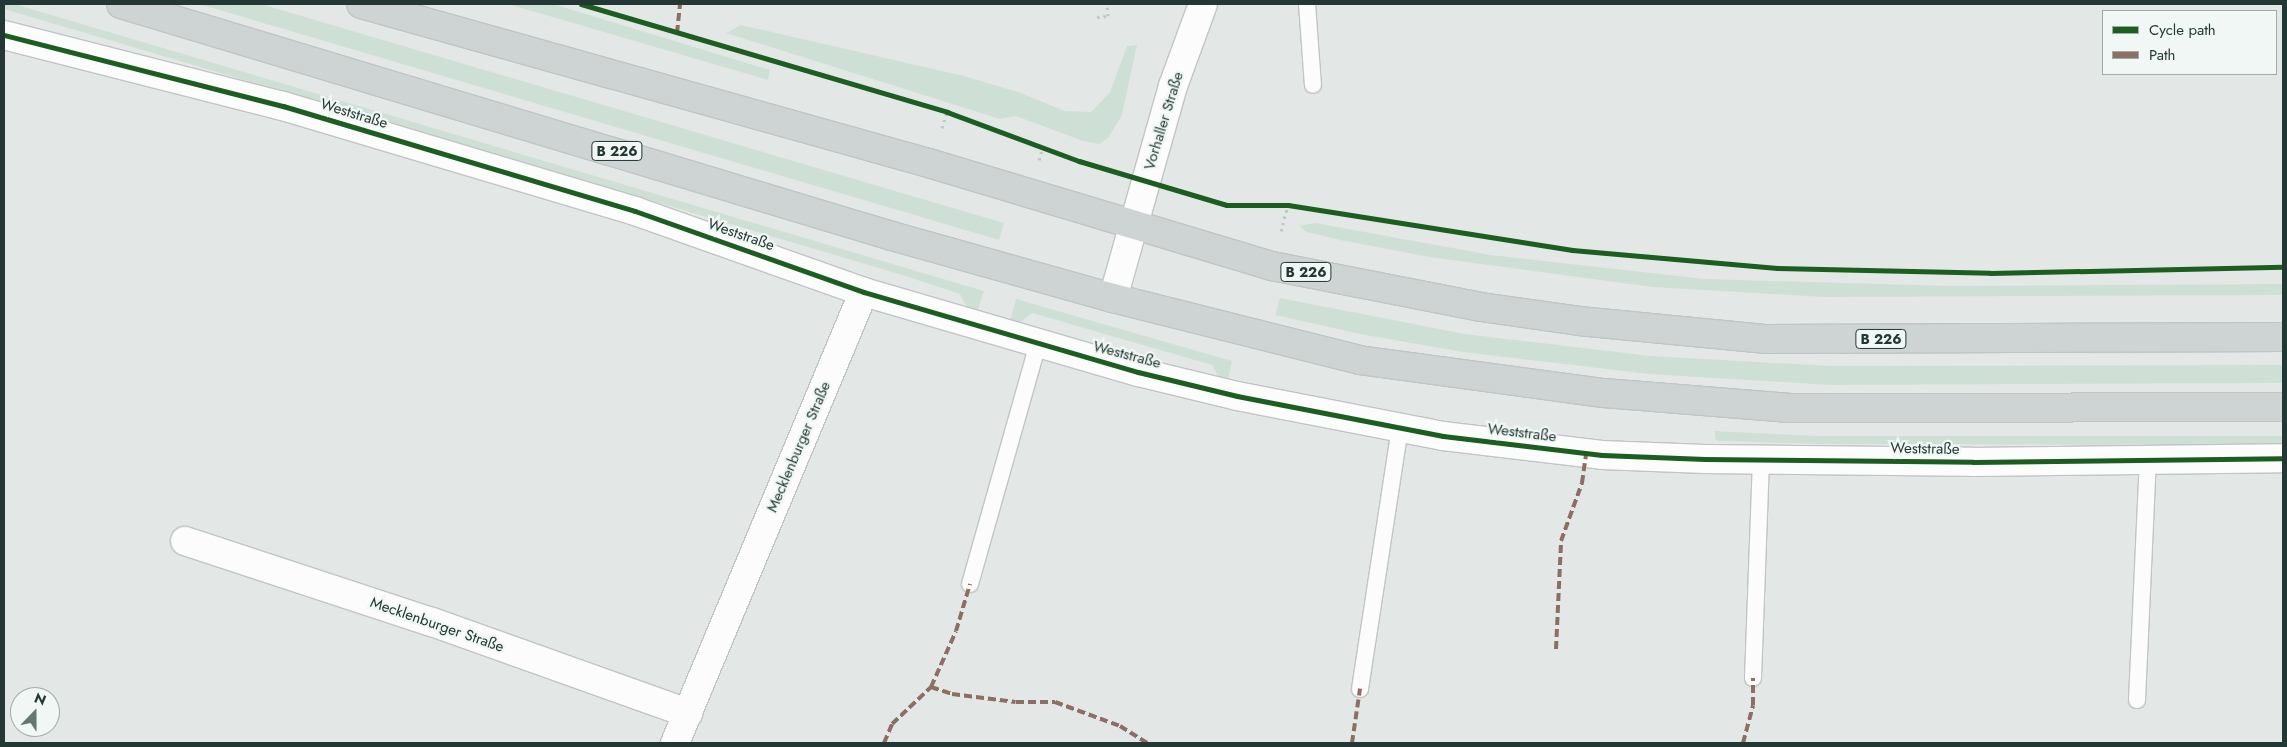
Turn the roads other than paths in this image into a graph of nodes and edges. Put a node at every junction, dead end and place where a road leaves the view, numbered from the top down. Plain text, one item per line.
1 (121, 4) edge
2 (361, 4) edge
3 (1203, 4) edge
4 (1307, 4) edge
5 (4, 35) edge
6 (1313, 85) dead end
7 (1134, 223) junction
8 (864, 292) junction
9 (1113, 298) junction
10 (2283, 337) edge
11 (1038, 343) junction
12 (2283, 407) edge
13 (1400, 427) junction
14 (2283, 458) edge
15 (1761, 460) junction
16 (2148, 460) junction
17 (185, 541) dead end
18 (970, 584) dead end
19 (1753, 678) dead end
20 (1360, 689) dead end
21 (2137, 700) dead end
22 (688, 713) junction
23 (675, 743) edge

1 - 9 main road, B 226
2 - 7 main road, B 226
3 - 7 street, Vorhaller Straße
4 - 6 lane
5 - 8 street, Weststraße
7 - 9 street, Vorhaller Straße
7 - 10 main road, B 226
8 - 11 street, Weststraße
8 - 22 street, Mecklenburger Straße
9 - 12 main road, B 226
11 - 13 street, Weststraße
11 - 18 lane
13 - 15 street, Weststraße
13 - 20 lane
14 - 16 street, Weststraße
15 - 16 street, Weststraße
15 - 19 lane
16 - 21 lane
17 - 22 street, Mecklenburger Straße
22 - 23 street, Mecklenburger Straße

